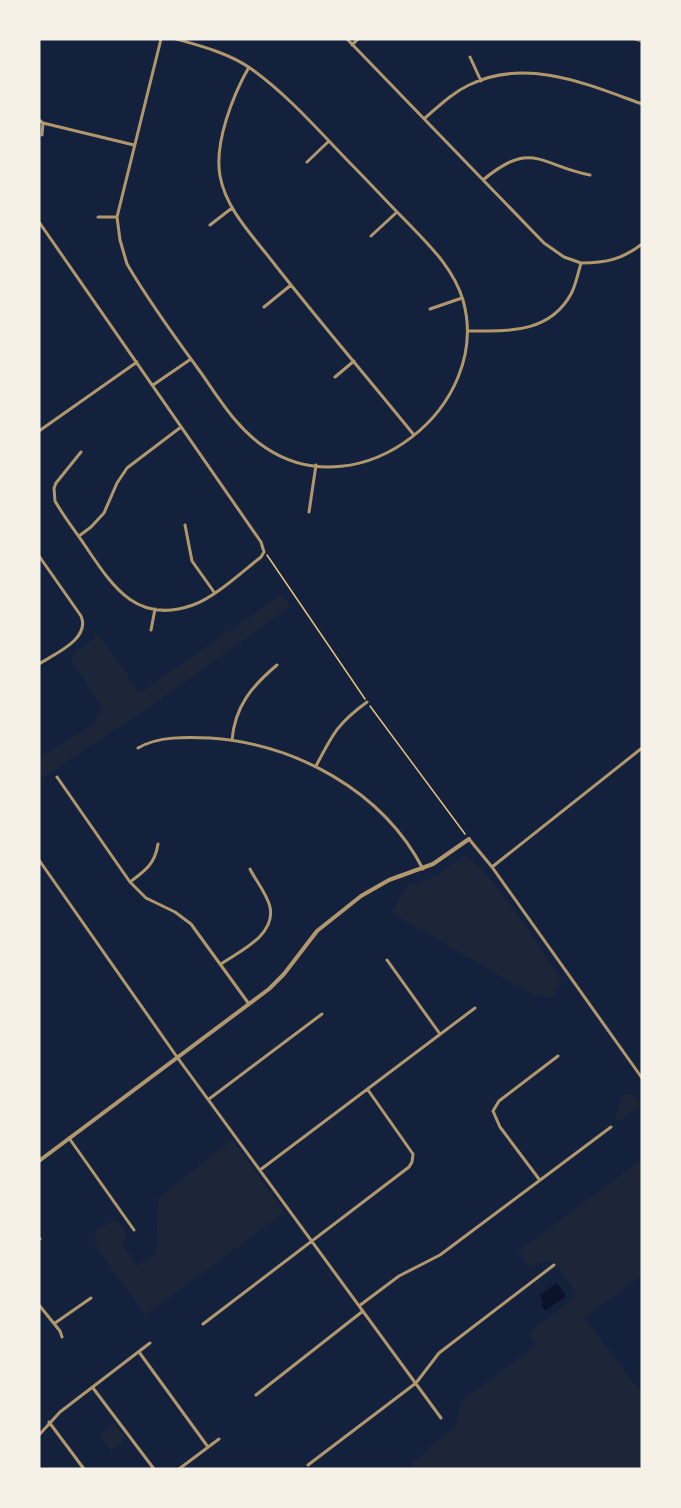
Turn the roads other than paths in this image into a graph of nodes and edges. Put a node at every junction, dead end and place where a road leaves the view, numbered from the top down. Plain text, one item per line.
1 (161, 39) edge
2 (176, 39) edge
3 (202, 39) edge
4 (347, 39) edge
5 (358, 39) edge
6 (352, 45) junction
7 (200, 46) junction
8 (470, 57) dead end
9 (249, 67) junction
10 (481, 81) junction
11 (642, 104) edge
12 (424, 118) junction
13 (39, 120) edge
14 (43, 123) junction
15 (42, 135) dead end
16 (329, 141) junction
17 (134, 145) junction
18 (308, 162) dead end
19 (590, 175) dead end
20 (483, 180) junction
21 (232, 208) junction
22 (397, 212) junction
23 (117, 217) junction
24 (98, 218) dead end
25 (39, 222) edge
26 (210, 225) dead end
27 (371, 236) dead end
28 (642, 243) edge
29 (581, 263) junction
30 (291, 285) junction
31 (462, 298) junction
32 (264, 307) dead end
33 (430, 309) dead end
34 (468, 332) junction
35 (191, 359) junction
36 (354, 361) junction
37 (137, 362) junction
38 (335, 377) dead end
39 (152, 385) junction
40 (182, 427) junction
41 (39, 430) edge
42 (414, 435) junction
43 (81, 452) dead end
44 (316, 465) junction
45 (309, 512) dead end
46 (185, 525) dead end
47 (79, 536) junction
48 (39, 556) edge
49 (214, 592) junction
50 (155, 609) junction
51 (152, 630) dead end
52 (39, 664) edge
53 (277, 665) dead end
54 (367, 702) road end
55 (232, 740) junction
56 (138, 748) dead end
57 (642, 748) edge
58 (316, 766) junction
59 (57, 777) dead end
60 (469, 840) joint
61 (158, 844) dead end
62 (39, 860) edge
63 (492, 867) junction
64 (250, 869) dead end
65 (423, 869) junction
66 (130, 882) junction
67 (387, 960) dead end
68 (221, 964) junction
69 (249, 1004) junction
70 (475, 1008) dead end
71 (322, 1014) dead end
72 (440, 1034) junction
73 (558, 1056) dead end
74 (177, 1057) junction
75 (642, 1077) edge
76 (368, 1090) junction
77 (209, 1099) junction
78 (611, 1127) dead end
79 (69, 1138) junction
80 (39, 1161) edge
81 (260, 1170) junction
82 (539, 1179) junction
83 (134, 1230) dead end
84 (312, 1241) junction
85 (554, 1265) dead end
86 (91, 1298) dead end
87 (39, 1305) edge
88 (359, 1306) junction
89 (363, 1311) junction
90 (55, 1323) junction
91 (203, 1324) dead end
92 (62, 1337) dead end
93 (150, 1343) dead end
94 (139, 1352) junction
95 (416, 1383) junction
96 (93, 1388) junction
97 (256, 1395) dead end
98 (441, 1418) dead end
99 (49, 1422) junction
100 (39, 1435) edge
101 (219, 1439) dead end
102 (208, 1447) junction
103 (308, 1465) dead end
104 (84, 1469) edge
105 (153, 1469) edge
106 (179, 1469) edge

1 - 17 street
2 - 7 street
3 - 7 street
4 - 6 street
5 - 6 street
6 - 12 street
7 - 9 street
8 - 10 street
9 - 16 street
9 - 21 street
10 - 11 street
10 - 12 street
12 - 20 street
13 - 14 street
14 - 15 street
14 - 17 street
16 - 18 street
16 - 22 street
17 - 23 street
19 - 20 street
20 - 29 street
21 - 26 street
21 - 30 street
22 - 27 street
22 - 31 street
23 - 24 street
23 - 35 street
25 - 37 street
28 - 29 street
29 - 34 street
30 - 32 street
30 - 36 street
31 - 33 street
31 - 34 street
34 - 42 street
35 - 39 street
35 - 44 street
36 - 38 street
36 - 42 street
37 - 39 street
37 - 41 street
39 - 40 street
40 - 47 street
40 - 49 street
42 - 44 street
43 - 47 street
44 - 45 street
46 - 49 street
47 - 50 street
48 - 52 street
49 - 50 street
50 - 51 street
53 - 55 street
54 - 58 street
55 - 56 street
55 - 58 street
57 - 63 street
58 - 65 street
59 - 66 street
60 - 63 street
60 - 65 street
61 - 66 street
62 - 74 street
63 - 75 street
64 - 68 street
65 - 69 street
66 - 68 street
67 - 72 street
68 - 69 street
69 - 74 street
70 - 72 street
71 - 77 street
72 - 76 street
73 - 82 street
74 - 77 street
74 - 79 street
76 - 81 street
76 - 84 street
77 - 81 street
78 - 82 street
79 - 80 street
79 - 83 street
81 - 84 street
82 - 88 street
84 - 88 street
84 - 91 street
85 - 95 street
86 - 90 street
87 - 90 street
88 - 89 street
89 - 95 street
89 - 97 street
90 - 92 street
93 - 94 street
94 - 96 street
94 - 102 street
95 - 98 street
95 - 103 street
96 - 99 street
96 - 105 street
99 - 100 street
99 - 104 street
101 - 102 street
102 - 106 street

